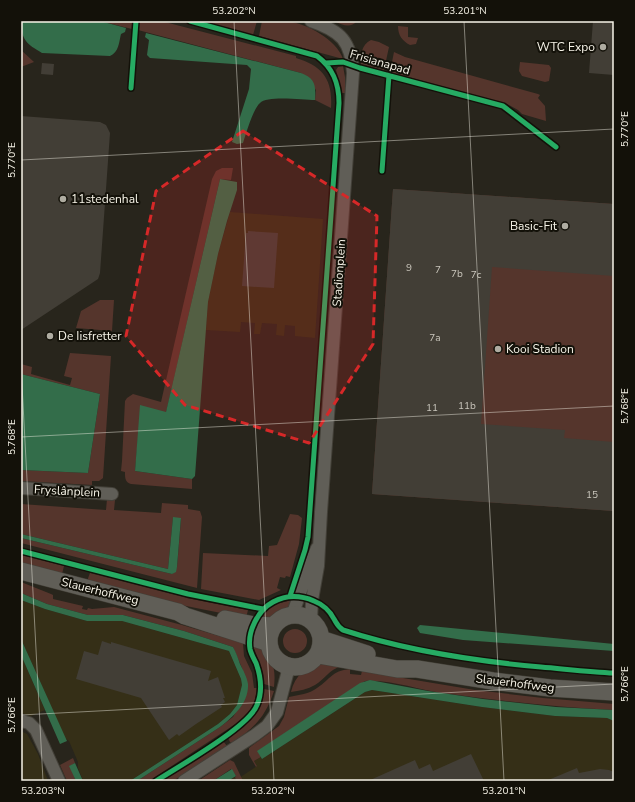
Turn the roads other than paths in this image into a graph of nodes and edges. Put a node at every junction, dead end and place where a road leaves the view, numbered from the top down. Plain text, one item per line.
1 (311, 21) edge
2 (21, 488) edge
3 (112, 494) dead end
4 (319, 546) junction
5 (21, 571) edge
6 (178, 612) junction
7 (292, 615) junction
8 (311, 620) junction
9 (274, 626) junction
10 (269, 643) junction
11 (320, 647) junction
12 (289, 667) junction
13 (614, 692) edge
14 (21, 721) edge
15 (59, 781) edge
16 (184, 781) edge

1 - 4 street, Stadionplein
2 - 3 street, Fryslânplein
4 - 7 street, Stadionplein
4 - 8 street, Stadionplein
5 - 6 main road, Slauerhoffweg
6 - 9 main road, Slauerhoffweg
6 - 10 main road, Slauerhoffweg
7 - 8 main road
7 - 9 main road
8 - 11 main road
9 - 10 main road
10 - 12 main road
11 - 12 main road
11 - 13 main road, Slauerhoffweg
12 - 16 street
14 - 15 street

